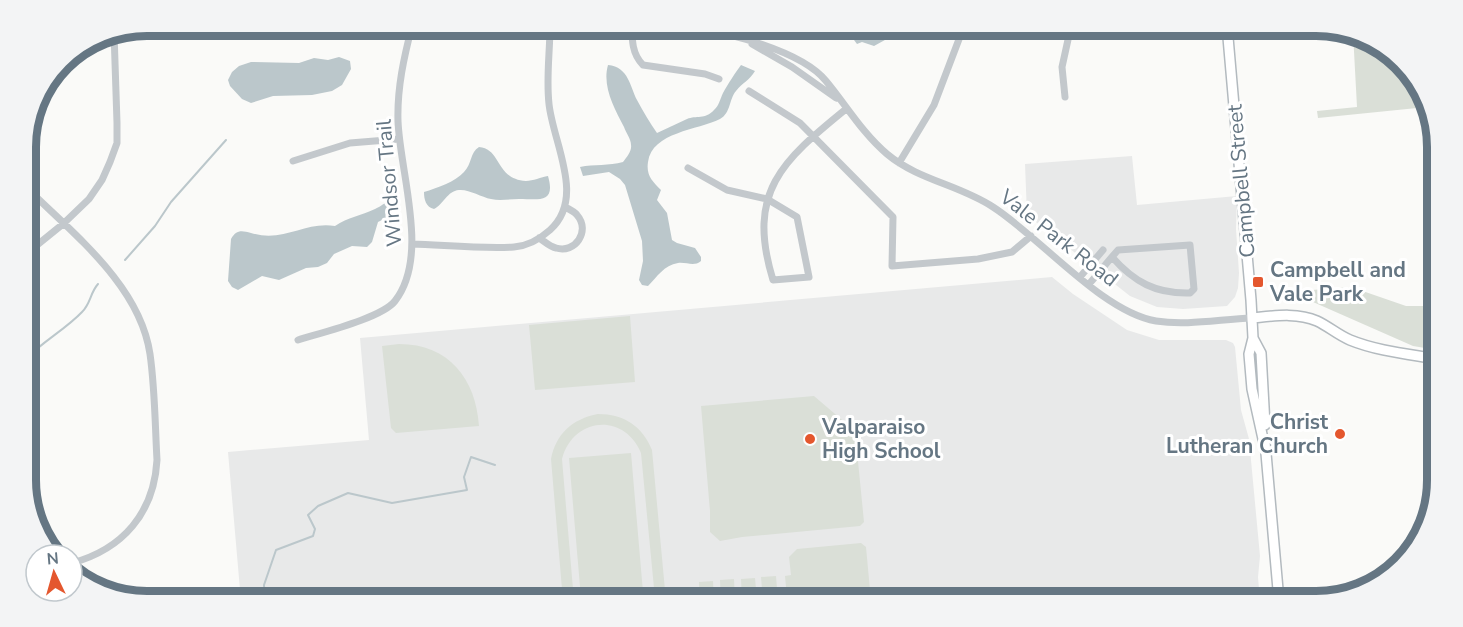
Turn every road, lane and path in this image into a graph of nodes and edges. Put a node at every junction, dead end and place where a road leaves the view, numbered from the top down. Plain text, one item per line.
1 (410, 36) edge
2 (549, 36) edge
3 (632, 36) edge
4 (733, 36) edge
5 (960, 36) edge
6 (1069, 36) edge
7 (1228, 36) edge
8 (115, 41) edge
9 (719, 79) dead end
10 (749, 91) dead end
11 (1065, 97) dead end
12 (846, 109) junction
13 (814, 138) junction
14 (399, 140) junction
15 (293, 161) dead end
16 (899, 163) junction
17 (688, 168) dead end
18 (36, 197) edge
19 (767, 199) junction
20 (565, 207) junction
21 (63, 224) junction
22 (1031, 236) junction
23 (539, 238) junction
24 (412, 244) junction
25 (36, 246) edge
26 (1103, 250) dead end
27 (1112, 257) junction
28 (1080, 277) junction
29 (1089, 284) junction
30 (1252, 318) junction
31 (298, 340) dead end
32 (1427, 357) edge
33 (84, 559) edge
34 (1278, 591) edge

1 - 14 street, Windsor Trail
2 - 20 street
3 - 9 street
4 - 12 street, Vale Park Road
5 - 16 street
6 - 11 street
7 - 30 main road, Campbell Street
8 - 21 street
10 - 13 street
12 - 13 street
12 - 16 street, Vale Park Road
13 - 19 street
13 - 22 street
14 - 15 street
14 - 24 street, Windsor Trail
16 - 22 street, Vale Park Road
17 - 19 street
18 - 21 street
19 - 19 street
20 - 23 street
20 - 23 street
21 - 25 street
21 - 33 street
22 - 28 street, Vale Park Road
23 - 24 street
24 - 31 street, Windsor Trail
26 - 28 street
27 - 27 street
27 - 29 street
28 - 29 street, Vale Park Road
29 - 30 street, Vale Park Road
30 - 32 main road
30 - 34 main road, Campbell Street

